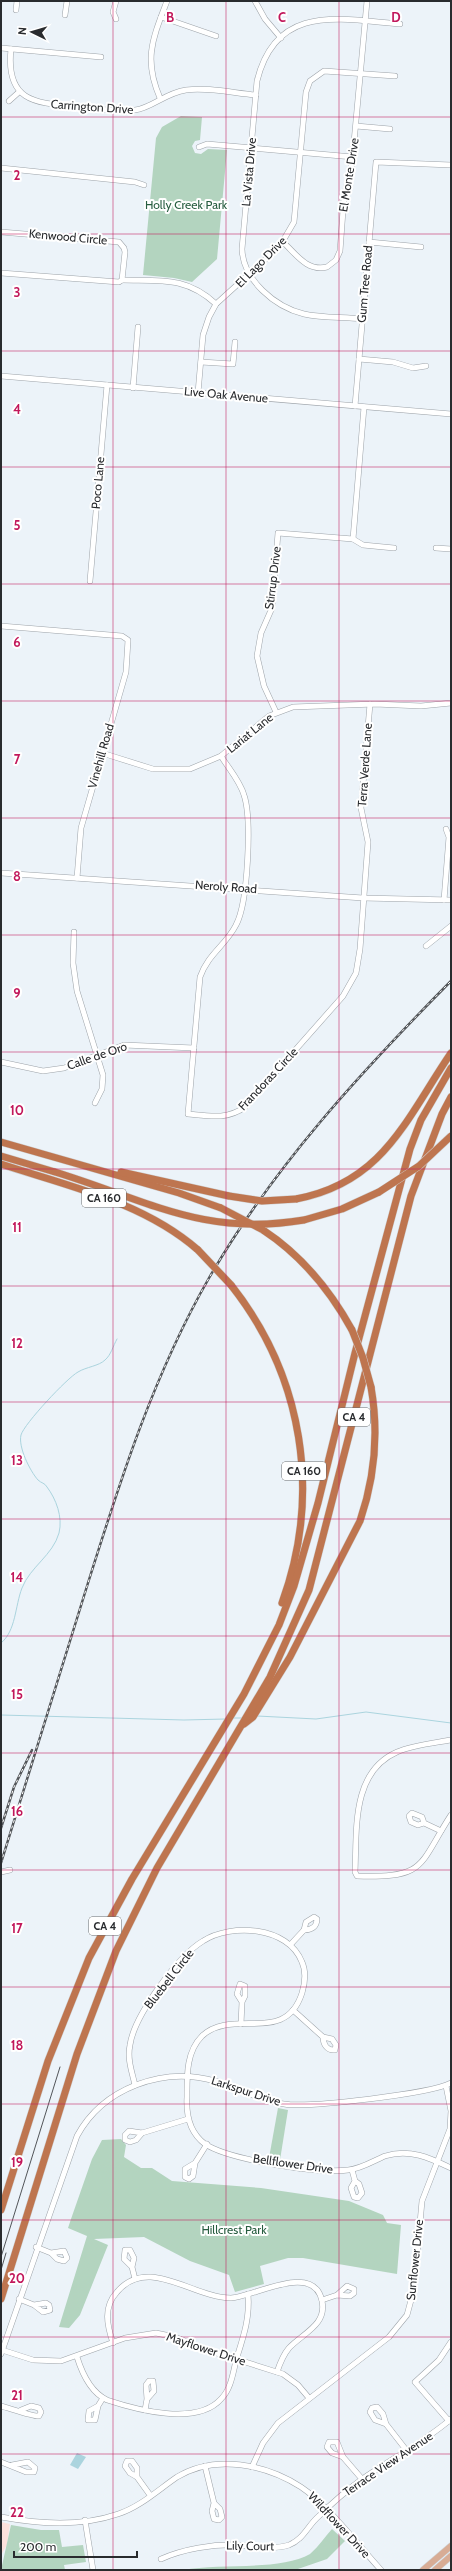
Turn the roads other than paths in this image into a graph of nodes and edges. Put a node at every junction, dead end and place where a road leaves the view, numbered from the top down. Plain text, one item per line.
1 (17, 1) edge
2 (66, 1) edge
3 (116, 1) edge
4 (167, 1) edge
5 (255, 1) edge
6 (367, 1) edge
7 (16, 10) dead end
8 (65, 14) dead end
9 (161, 17) junction
10 (116, 19) dead end
11 (366, 21) junction
12 (400, 24) dead end
13 (216, 36) dead end
14 (281, 38) junction
15 (1, 48) edge
16 (11, 49) junction
17 (101, 57) dead end
18 (361, 74) junction
19 (395, 76) dead end
20 (19, 92) junction
21 (256, 95) junction
22 (160, 98) junction
23 (9, 101) dead end
24 (356, 126) junction
25 (390, 129) dead end
26 (199, 147) dead end
27 (251, 148) junction
28 (301, 153) junction
29 (353, 157) junction
30 (451, 166) edge
31 (1, 168) edge
32 (144, 185) dead end
33 (1, 232) edge
34 (283, 242) junction
35 (369, 242) junction
36 (421, 247) dead end
37 (1, 273) edge
38 (249, 274) junction
39 (122, 280) junction
40 (216, 304) junction
41 (362, 319) junction
42 (138, 328) dead end
43 (235, 342) dead end
44 (359, 358) junction
45 (201, 362) junction
46 (426, 366) dead end
47 (1, 376) edge
48 (107, 385) junction
49 (133, 388) junction
50 (198, 393) junction
51 (355, 406) junction
52 (364, 407) junction
53 (451, 414) edge
54 (353, 539) junction
55 (394, 548) dead end
56 (436, 548) dead end
57 (451, 549) edge
58 (90, 581) dead end
59 (1, 626) edge
60 (451, 703) edge
61 (370, 704) junction
62 (276, 712) junction
63 (102, 753) junction
64 (221, 756) junction
65 (446, 829) dead end
66 (1, 873) edge
67 (77, 878) junction
68 (244, 889) junction
69 (363, 898) junction
70 (444, 900) junction
71 (451, 900) edge
72 (451, 926) edge
73 (74, 932) dead end
74 (426, 946) dead end
75 (194, 1048) junction
76 (451, 1053) edge
77 (98, 1054) junction
78 (1, 1062) edge
79 (451, 1068) edge
80 (451, 1097) edge
81 (95, 1103) dead end
82 (451, 1136) edge
83 (1, 1142) edge
84 (1, 1156) edge
85 (66, 1160) junction
86 (1, 1164) edge
87 (260, 1667) junction
88 (238, 1730) junction
89 (451, 1740) edge
90 (451, 1814) edge
91 (424, 1823) dead end
92 (441, 1830) junction
93 (10, 1870) dead end
94 (1, 1872) edge
95 (304, 1930) dead end
96 (291, 1944) junction
97 (242, 2002) dead end
98 (293, 2010) junction
99 (241, 2024) junction
100 (323, 2037) dead end
101 (187, 2076) junction
102 (136, 2085) junction
103 (448, 2085) edge
104 (188, 2119) junction
105 (142, 2133) dead end
106 (207, 2144) junction
107 (438, 2162) junction
108 (195, 2163) dead end
109 (451, 2168) edge
110 (352, 2170) junction
111 (355, 2181) dead end
112 (1, 2210) edge
113 (36, 2247) junction
114 (51, 2253) dead end
115 (132, 2267) dead end
116 (135, 2279) junction
117 (248, 2294) junction
118 (337, 2295) dead end
119 (1, 2299) edge
120 (19, 2299) junction
121 (322, 2300) junction
122 (34, 2305) dead end
123 (451, 2342) edge
124 (113, 2343) junction
125 (2, 2352) edge
126 (77, 2357) junction
127 (237, 2360) junction
128 (277, 2372) junction
129 (103, 2398) junction
130 (309, 2398) junction
131 (147, 2399) dead end
132 (1, 2406) edge
133 (98, 2406) dead end
134 (21, 2410) dead end
135 (145, 2410) junction
136 (450, 2420) edge
137 (386, 2424) dead end
138 (407, 2451) junction
139 (343, 2457) dead end
140 (1, 2462) edge
141 (12, 2465) dead end
142 (205, 2466) junction
143 (252, 2467) junction
144 (137, 2476) dead end
145 (362, 2479) junction
146 (150, 2495) junction
147 (214, 2503) dead end
148 (326, 2510) junction
149 (1, 2517) edge
150 (85, 2520) junction
151 (451, 2546) edge
152 (451, 2556) edge
153 (161, 2560) dead end
154 (93, 2570) edge
155 (381, 2570) edge
156 (423, 2570) edge
157 (435, 2570) edge

1 - 7 street
2 - 8 street
3 - 10 street
4 - 9 street
5 - 14 street
6 - 11 street, El Monte Drive
9 - 13 street
9 - 22 street
11 - 12 street, La Vista Drive
11 - 14 street, La Vista Drive
11 - 18 street, El Monte Drive
14 - 21 street, La Vista Drive
15 - 16 street
16 - 17 street
16 - 20 street
18 - 19 street, El Lago Drive
18 - 24 street, El Monte Drive
18 - 28 street, El Lago Drive
20 - 22 street, Carrington Drive
20 - 23 street
21 - 22 street, Carrington Drive
21 - 27 street, La Vista Drive
24 - 25 street
24 - 29 street, El Monte Drive
26 - 27 street
27 - 28 street
27 - 38 street, La Vista Drive
28 - 29 street
28 - 34 street, El Lago Drive
29 - 34 street, El Monte Drive
30 - 35 street, Gum Tree Road
31 - 32 street
33 - 39 street, Kenwood Circle
34 - 38 street, El Lago Drive
35 - 36 street
35 - 41 street, Gum Tree Road
37 - 39 street
38 - 40 street, El Lago Drive
38 - 41 street, La Vista Drive
39 - 40 street
40 - 45 street, El Lago Drive
41 - 44 street, Gum Tree Road
42 - 49 street
43 - 45 street
44 - 46 street
44 - 51 street, Gum Tree Road
45 - 50 street, El Lago Drive
47 - 48 street, Live Oak Avenue
48 - 49 street, Live Oak Avenue
48 - 58 street, Poco Lane
49 - 50 street, Live Oak Avenue
50 - 51 street, Live Oak Avenue
51 - 52 street, Live Oak Avenue
52 - 53 street, Live Oak Avenue
52 - 54 street
54 - 55 street, Stirrup Drive
54 - 62 street, Stirrup Drive
56 - 57 street
59 - 63 street, Vinehill Road
60 - 61 street, Lariat Lane
61 - 62 street, Lariat Lane
61 - 69 street, Terra Verde Lane
62 - 64 street, Lariat Lane
63 - 64 street, Lariat Lane
63 - 67 street, Vinehill Road
64 - 68 street, Frandoras Circle
65 - 70 street
66 - 67 street, Neroly Road
67 - 68 street, Neroly Road
68 - 69 street, Neroly Road
68 - 75 street, Frandoras Circle
69 - 70 street, Neroly Road
69 - 75 street, Frandoras Circle
70 - 71 street, Neroly Road
72 - 74 street
73 - 77 street
75 - 77 street, Calle de Oro
76 - 85 highway, bridge
77 - 78 street, Calle de Oro
77 - 81 street
79 - 87 highway, CA 4
80 - 88 highway, CA 4
82 - 84 highway, bridge
83 - 85 highway, CA 160
85 - 88 highway, CA 160, bridge
86 - 87 highway, CA 160, bridge
87 - 112 highway, CA 4
88 - 119 highway, CA 4
89 - 92 street
90 - 92 street
91 - 92 street
93 - 94 street
95 - 96 street
96 - 98 street, Bluebell Circle
96 - 102 street, Bluebell Circle
97 - 99 street
98 - 99 street, Bluebell Circle
98 - 100 street
99 - 101 street, Bluebell Circle
101 - 102 street, Larkspur Drive
101 - 103 street, Larkspur Drive
101 - 104 street, Bellflower Drive
102 - 113 street, Larkspur Drive
103 - 107 street, Sunflower Drive
104 - 105 street
104 - 106 street, Bellflower Drive
106 - 108 street
106 - 110 street, Bellflower Drive
107 - 109 street, Bellflower Drive
107 - 110 street, Bellflower Drive
107 - 130 street, Sunflower Drive
110 - 111 street
113 - 114 street
113 - 120 street, Larkspur Drive
115 - 116 street
116 - 117 street
116 - 124 street
117 - 121 street
117 - 127 street
118 - 121 street
120 - 122 street
120 - 125 street, Larkspur Drive
121 - 128 street
123 - 136 street
124 - 126 street, Mayflower Drive
124 - 127 street, Mayflower Drive
125 - 126 street, Mayflower Drive
126 - 129 street
127 - 128 street, Mayflower Drive
127 - 135 street
128 - 130 street, Mayflower Drive
129 - 133 street
129 - 135 street
130 - 143 street, Sunflower Drive
131 - 135 street
132 - 134 street
136 - 138 street, Terrace View Avenue
137 - 138 street
138 - 145 street, Terrace View Avenue
139 - 145 street
140 - 141 street
142 - 143 street, Wildflower Drive
142 - 146 street, Wildflower Drive
142 - 147 street
143 - 148 street, Wildflower Drive
144 - 146 street
145 - 148 street, Terrace View Avenue
146 - 150 street, Wildflower Drive
148 - 153 street, Lily Court
148 - 155 street, Wildflower Drive
149 - 150 street, Wildflower Drive
150 - 154 street
151 - 156 main road
152 - 157 main road

